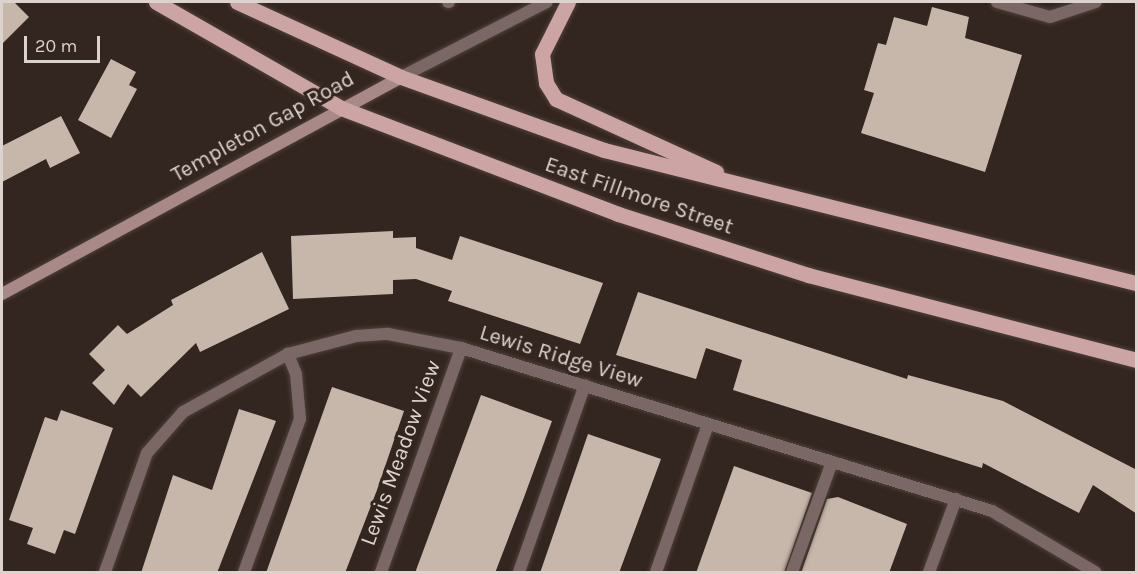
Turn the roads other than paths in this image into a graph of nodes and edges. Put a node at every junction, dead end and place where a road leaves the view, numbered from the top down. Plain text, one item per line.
1 (156, 2) edge
2 (237, 2) edge
3 (547, 2) edge
4 (568, 2) edge
5 (997, 2) edge
6 (1096, 2) edge
7 (401, 77) junction
8 (341, 108) junction
9 (737, 183) junction
10 (1137, 283) edge
11 (2, 294) edge
12 (461, 348) junction
13 (288, 354) junction
14 (1137, 360) edge
15 (585, 385) junction
16 (708, 424) junction
17 (832, 462) junction
18 (956, 499) junction
19 (105, 573) edge
20 (244, 573) edge
21 (381, 573) edge
22 (519, 573) edge
23 (656, 573) edge
24 (792, 573) edge
25 (929, 573) edge
26 (1095, 573) edge

1 - 8 main road, East Fillmore Street
2 - 7 main road, East Fillmore Street
3 - 7 street, Templeton Gap Road
4 - 9 main road
5 - 6 street
7 - 8 street, Templeton Gap Road
7 - 9 main road, East Fillmore Street
8 - 11 street, Templeton Gap Road
8 - 14 main road, East Fillmore Street
9 - 10 main road, East Fillmore Street
12 - 13 street, Lewis Ridge View
12 - 15 street, Lewis Ridge View
12 - 21 street, Lewis Meadow View
13 - 19 street, Lewis Ridge View
13 - 20 street
15 - 16 street, Lewis Ridge View
15 - 22 street
16 - 17 street, Lewis Ridge View
16 - 23 street
17 - 18 street, Lewis Ridge View
17 - 24 street
18 - 25 street
18 - 26 street, Lewis Ridge View

